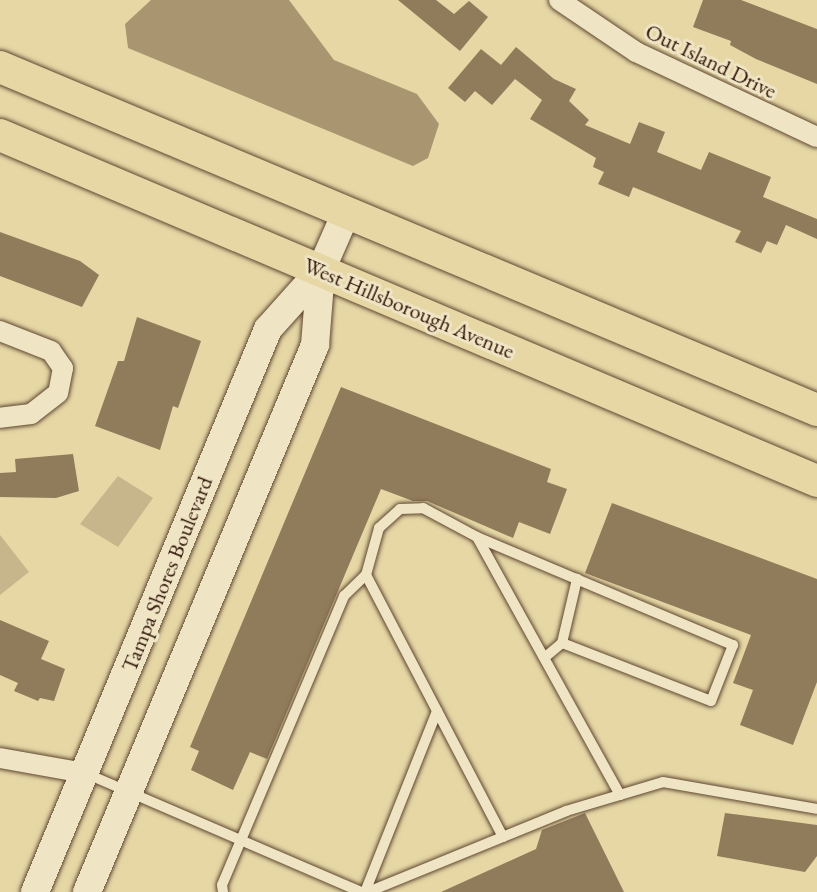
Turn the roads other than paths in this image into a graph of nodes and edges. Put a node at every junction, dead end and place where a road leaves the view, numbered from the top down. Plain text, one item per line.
1 (559, 0) edge
2 (0, 67) edge
3 (0, 135) edge
4 (817, 137) edge
5 (346, 213) junction
6 (321, 270) junction
7 (0, 331) edge
8 (817, 410) edge
9 (0, 418) edge
10 (817, 481) edge
11 (477, 537) junction
12 (366, 575) junction
13 (578, 579) junction
14 (562, 644) junction
15 (544, 658) junction
16 (437, 711) junction
17 (0, 758) edge
18 (84, 773) junction
19 (129, 792) junction
20 (620, 795) junction
21 (817, 809) edge
22 (503, 837) junction
23 (242, 841) junction
24 (35, 892) edge
25 (87, 892) edge
26 (224, 892) edge
27 (365, 892) edge

1 - 4 street, Out Island Drive
2 - 5 main road
3 - 6 main road, West Hillsborough Avenue
5 - 6 street, Tampa Shores Boulevard
5 - 8 main road
6 - 10 main road, West Hillsborough Avenue
6 - 18 street, Tampa Shores Boulevard
6 - 19 street, Tampa Shores Boulevard
7 - 9 street
11 - 12 lane
11 - 13 lane
11 - 15 lane
12 - 16 lane
12 - 23 lane
13 - 14 lane
13 - 14 lane
14 - 15 lane
15 - 20 lane
16 - 22 lane
16 - 27 lane
17 - 18 street
18 - 19 lane
18 - 24 street, Tampa Shores Boulevard
19 - 23 lane
19 - 25 street, Tampa Shores Boulevard
20 - 21 lane
20 - 22 lane
22 - 27 lane
23 - 26 lane
23 - 27 lane

